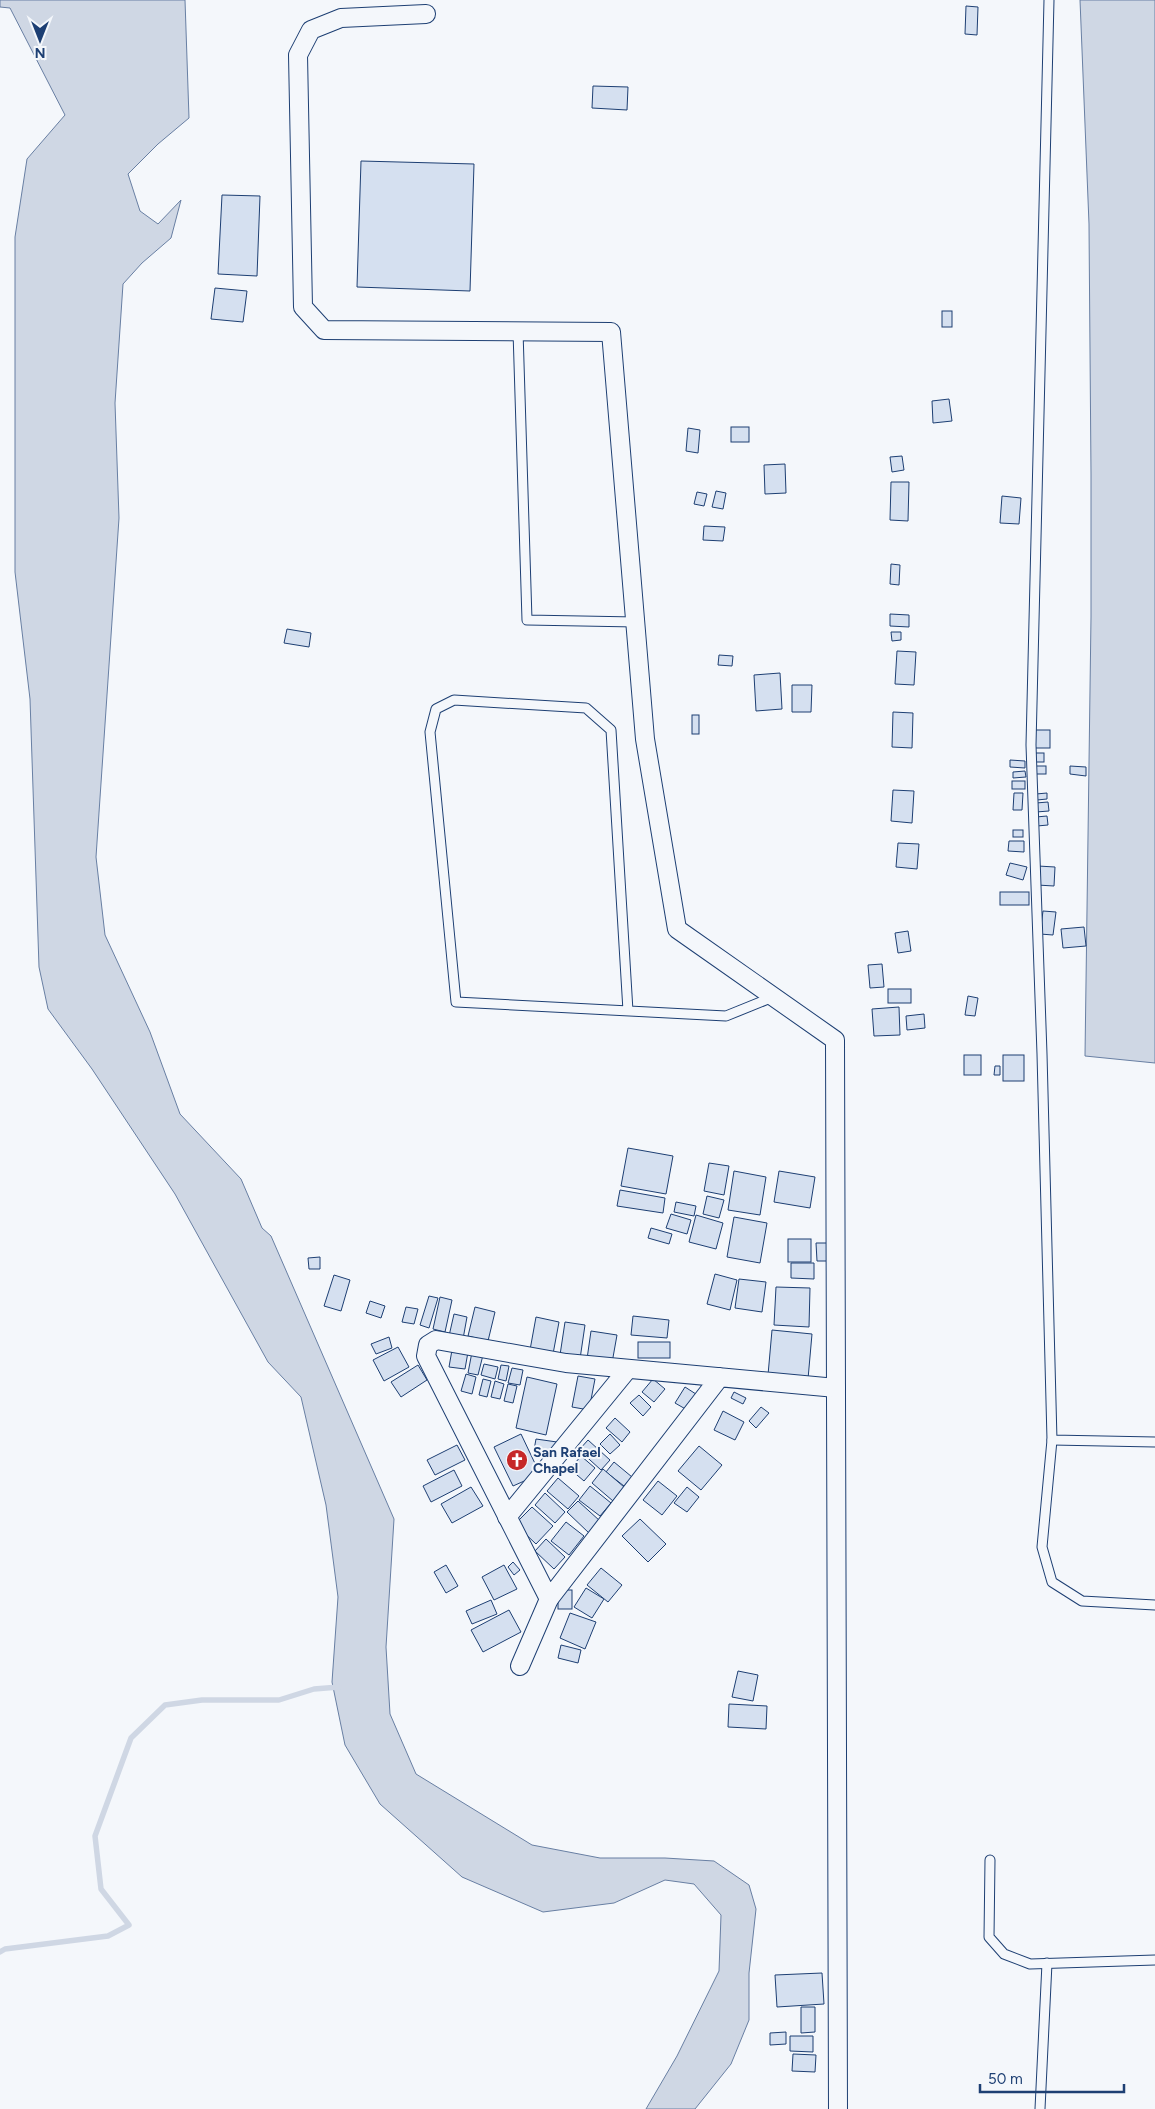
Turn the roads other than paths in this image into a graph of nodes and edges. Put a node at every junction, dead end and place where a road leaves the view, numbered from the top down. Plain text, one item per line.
1 (1049, 0) edge
2 (426, 14) dead end
3 (518, 331) junction
4 (636, 622) junction
5 (774, 997) junction
6 (628, 1011) junction
7 (628, 1369) junction
8 (720, 1377) junction
9 (836, 1388) junction
10 (1052, 1440) junction
11 (1155, 1442) edge
12 (507, 1517) junction
13 (549, 1600) junction
14 (1155, 1605) edge
15 (520, 1666) dead end
16 (990, 1860) dead end
17 (1155, 1960) edge
18 (1047, 1964) junction
19 (838, 2109) edge
20 (1040, 2109) edge

1 - 10 lane
2 - 3 street
3 - 4 street
3 - 4 lane
4 - 5 street
5 - 6 lane
5 - 9 street
6 - 6 lane
7 - 8 street
7 - 12 street
7 - 12 street
8 - 9 street
8 - 13 street
9 - 19 street
10 - 11 lane
10 - 14 lane
12 - 13 street
13 - 15 street
16 - 18 lane
17 - 18 lane
18 - 20 lane

